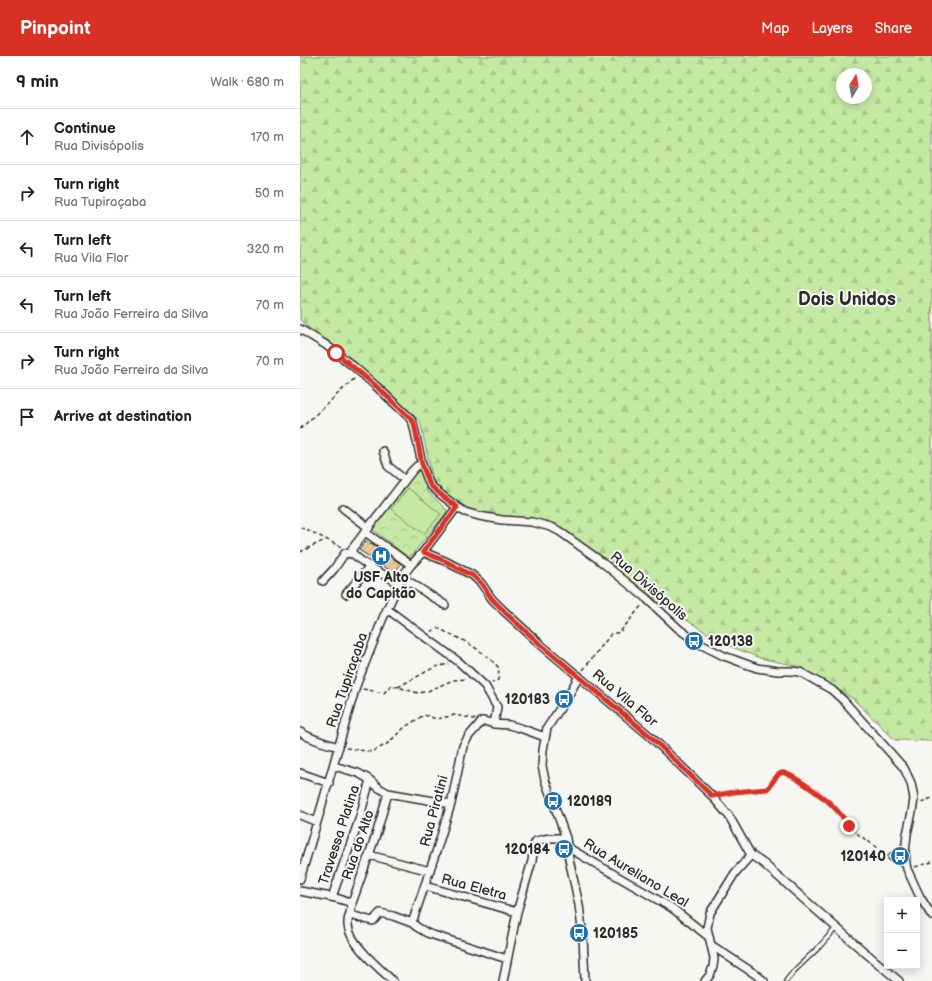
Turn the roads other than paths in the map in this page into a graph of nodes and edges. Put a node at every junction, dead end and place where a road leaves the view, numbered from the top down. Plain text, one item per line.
1 (300, 329) edge
2 (383, 451) dead end
3 (422, 464) junction
4 (405, 480) junction
5 (457, 507) junction
6 (343, 508) dead end
7 (367, 530) junction
8 (353, 551) junction
9 (423, 552) junction
10 (411, 565) junction
11 (370, 566) junction
12 (400, 580) junction
13 (323, 581) dead end
14 (346, 594) dead end
15 (445, 605) dead end
16 (387, 609) junction
17 (579, 676) junction
18 (494, 724) junction
19 (300, 732) edge
20 (545, 737) junction
21 (339, 747) junction
22 (334, 766) junction
23 (300, 773) edge
24 (370, 780) junction
25 (329, 783) junction
26 (388, 793) junction
27 (451, 804) junction
28 (300, 815) edge
29 (318, 822) junction
30 (566, 838) junction
31 (567, 847) junction
32 (369, 855) junction
33 (751, 855) junction
34 (892, 857) road end
35 (906, 866) junction
36 (430, 870) junction
37 (300, 876) edge
38 (425, 886) junction
39 (300, 890) edge
40 (332, 897) junction
41 (352, 904) junction
42 (517, 912) junction
43 (350, 915) junction
44 (932, 916) edge
45 (412, 923) junction
46 (837, 927) junction
47 (709, 937) junction
48 (711, 946) junction
49 (507, 959) junction
50 (393, 981) edge
51 (503, 981) edge
52 (585, 981) edge
53 (705, 981) edge
54 (764, 981) edge
55 (786, 981) edge
56 (899, 981) edge

1 - 3 street, Rua Divisópolis
2 - 4 street
3 - 4 street
3 - 5 street, Rua Divisópolis
4 - 7 street
5 - 9 street, Rua Tupiraçaba
5 - 35 street, Rua Divisópolis
6 - 7 street
7 - 8 street
7 - 10 street
8 - 11 street
8 - 13 street
9 - 10 street, Rua Tupiraçaba
9 - 17 street, Rua Vila Flor
10 - 12 street, Rua Tupiraçaba
11 - 12 street
11 - 14 street
12 - 15 street
12 - 16 street, Rua Tupiraçaba
16 - 18 street
16 - 21 street, Rua Tupiraçaba
17 - 20 street
17 - 33 street, Rua Vila Flor
18 - 20 street
18 - 27 street, Rua Piratini
19 - 21 street
20 - 30 street
21 - 22 street, Rua Tupiraçaba
22 - 24 street
22 - 25 street, Rua Tupiraçaba
23 - 25 street
24 - 26 street
24 - 40 street, Travessa Platina
25 - 29 street, Rua Tupiraçaba
26 - 27 street
26 - 32 street, Rua do Alto
27 - 36 street, Rua Piratini
28 - 29 street
29 - 37 street, Rua Tupiraçaba
30 - 31 street
30 - 42 street
31 - 47 street, Rua Aureliano Leal
31 - 52 street
32 - 36 street
32 - 41 street, Rua do Alto
33 - 46 street, Rua Vila Flor
33 - 47 street
34 - 35 street
35 - 44 street, Rua Divisópolis
36 - 38 street, Rua Piratini
38 - 42 street, Rua Eletra
38 - 45 street, Rua Piratini
39 - 40 street
40 - 41 street
41 - 43 street, Rua do Alto
42 - 49 street
43 - 45 street
43 - 50 street, Rua do Alto
45 - 49 street
46 - 55 lane
46 - 56 street, Rua Vila Flor
47 - 48 street
48 - 53 street
48 - 54 street
49 - 51 street

